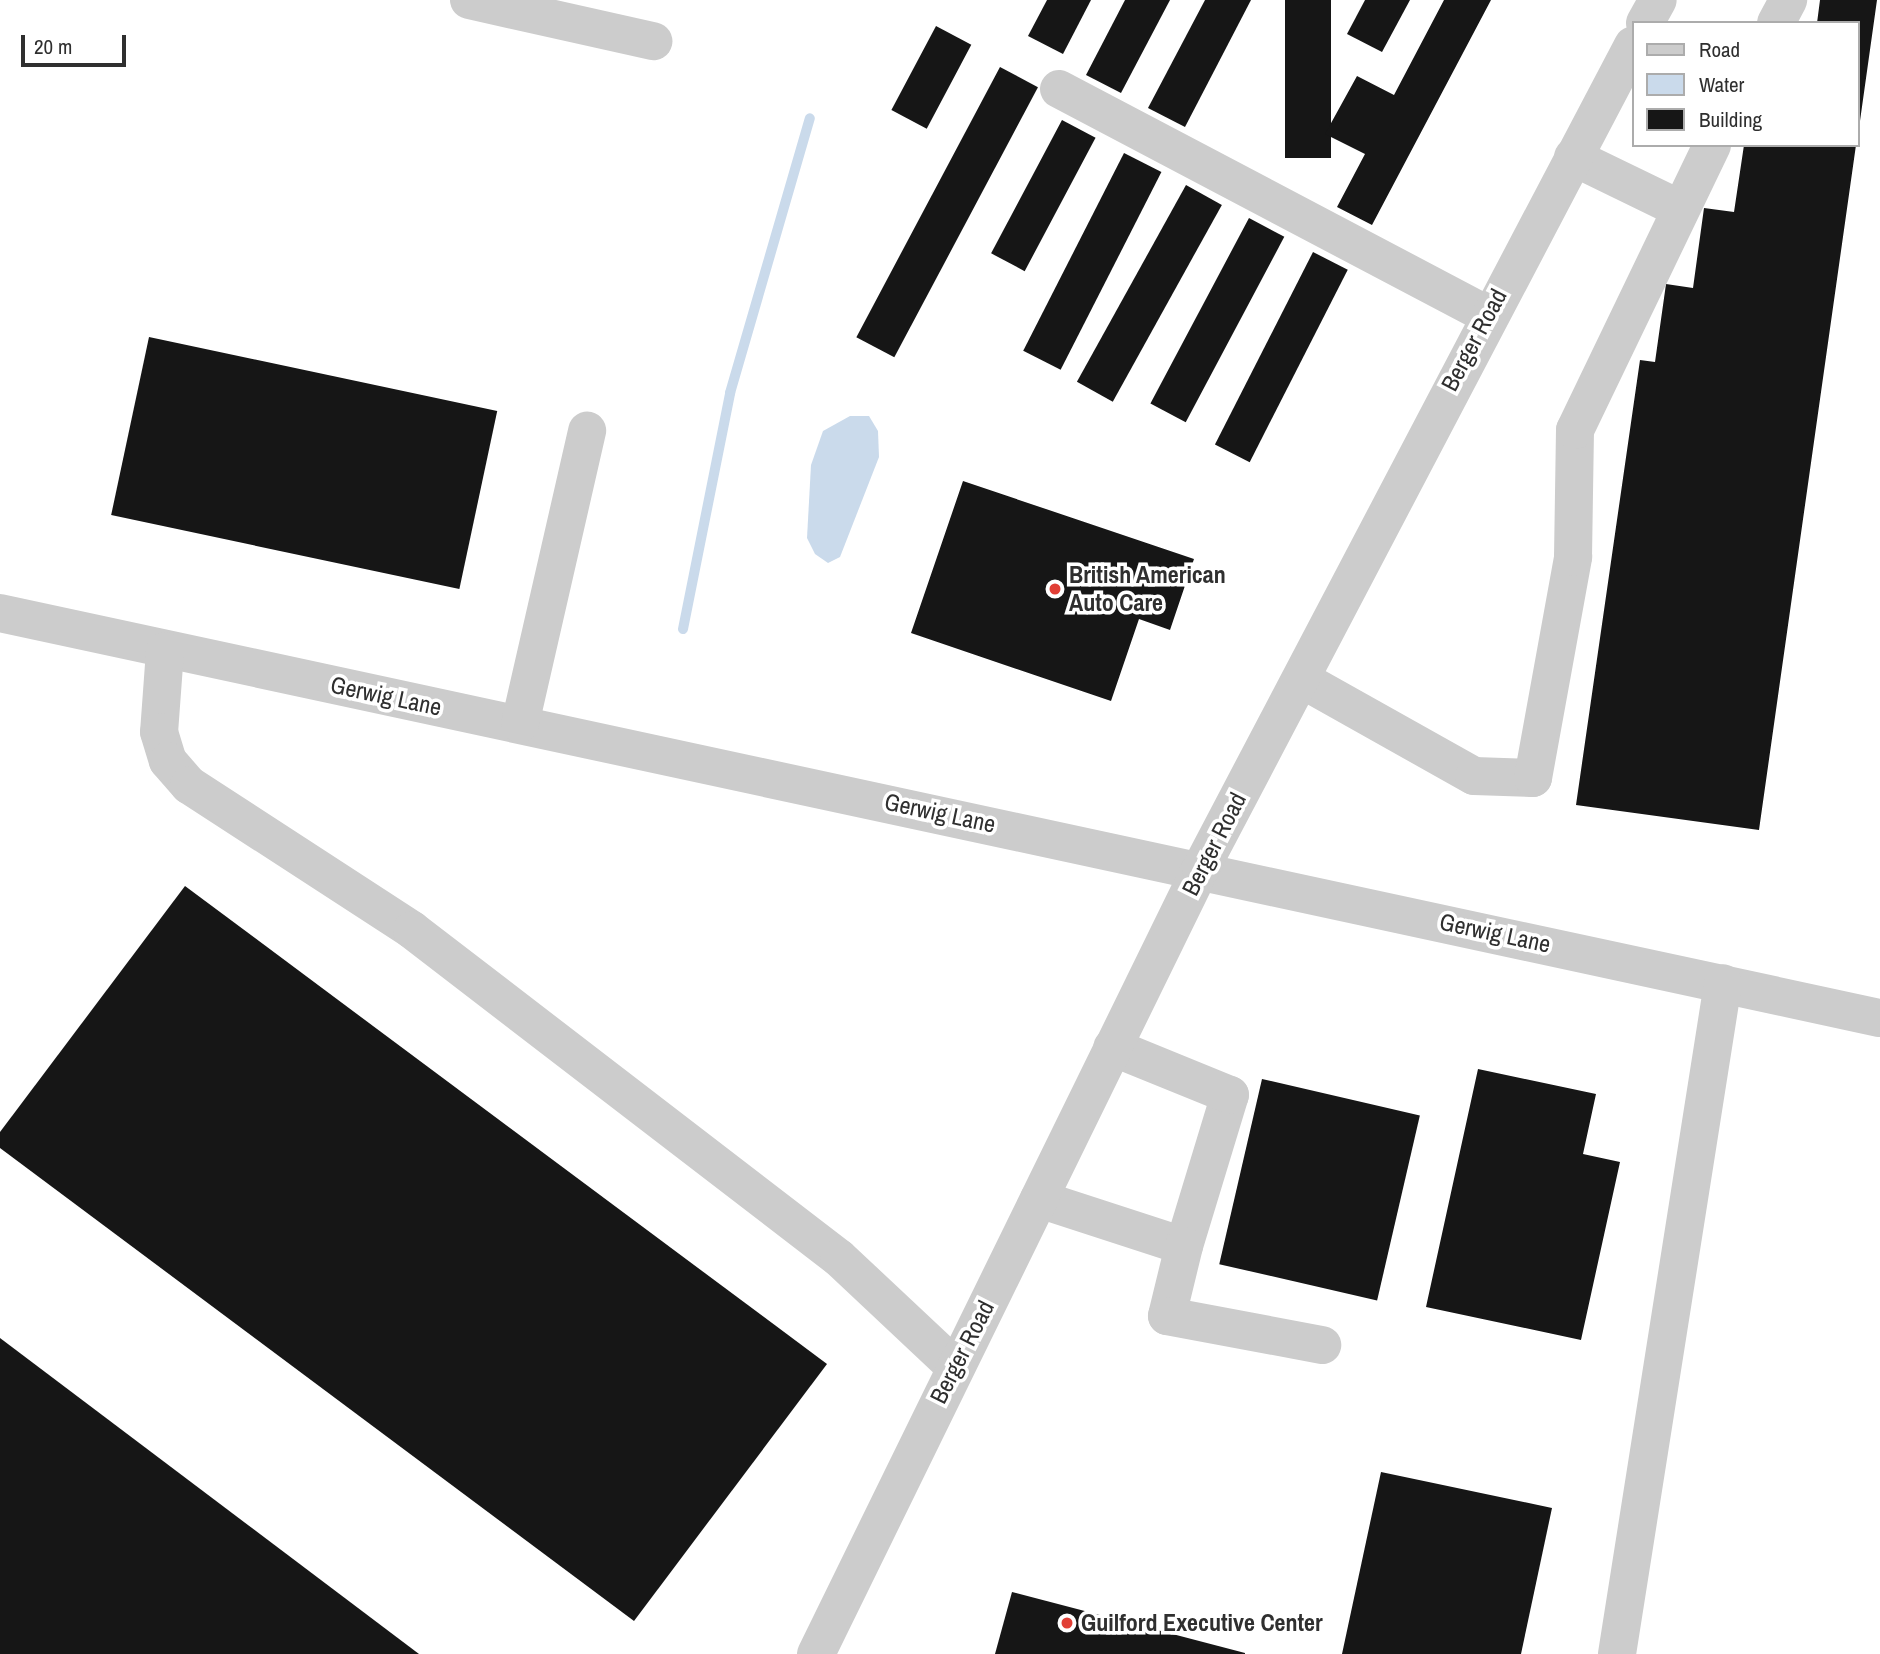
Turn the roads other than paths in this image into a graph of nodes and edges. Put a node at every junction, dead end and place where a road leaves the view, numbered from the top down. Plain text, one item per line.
1 (469, 0) edge
2 (1658, 0) edge
3 (1788, 0) edge
4 (1646, 21) edge
5 (1777, 21) edge
6 (653, 41) dead end
7 (1632, 47) edge
8 (1059, 89) dead end
9 (1711, 147) edge
10 (1573, 157) junction
11 (1678, 208) junction
12 (1487, 315) junction
13 (587, 430) dead end
14 (0, 613) edge
15 (165, 651) junction
16 (1301, 679) junction
17 (520, 724) junction
18 (1200, 868) junction
19 (1723, 983) junction
20 (1880, 1018) edge
21 (1112, 1047) junction
22 (1039, 1199) junction
23 (1184, 1246) junction
24 (1322, 1345) dead end
25 (954, 1366) junction
26 (817, 1654) edge
27 (1617, 1654) edge

1 - 6 street
2 - 4 street
3 - 5 street
7 - 10 street, Berger Road
8 - 12 street
9 - 11 street
10 - 11 street
10 - 12 street, Berger Road
11 - 16 street
12 - 16 street, Berger Road
13 - 17 street
14 - 15 street, Gerwig Lane
15 - 17 street, Gerwig Lane
15 - 25 street
16 - 18 street, Berger Road
17 - 18 street, Gerwig Lane
18 - 19 street, Gerwig Lane
18 - 21 street, Berger Road
19 - 20 street, Gerwig Lane
19 - 27 street
21 - 22 street, Berger Road
21 - 23 street
22 - 23 street
22 - 25 street, Berger Road
23 - 24 street
25 - 26 street, Berger Road

